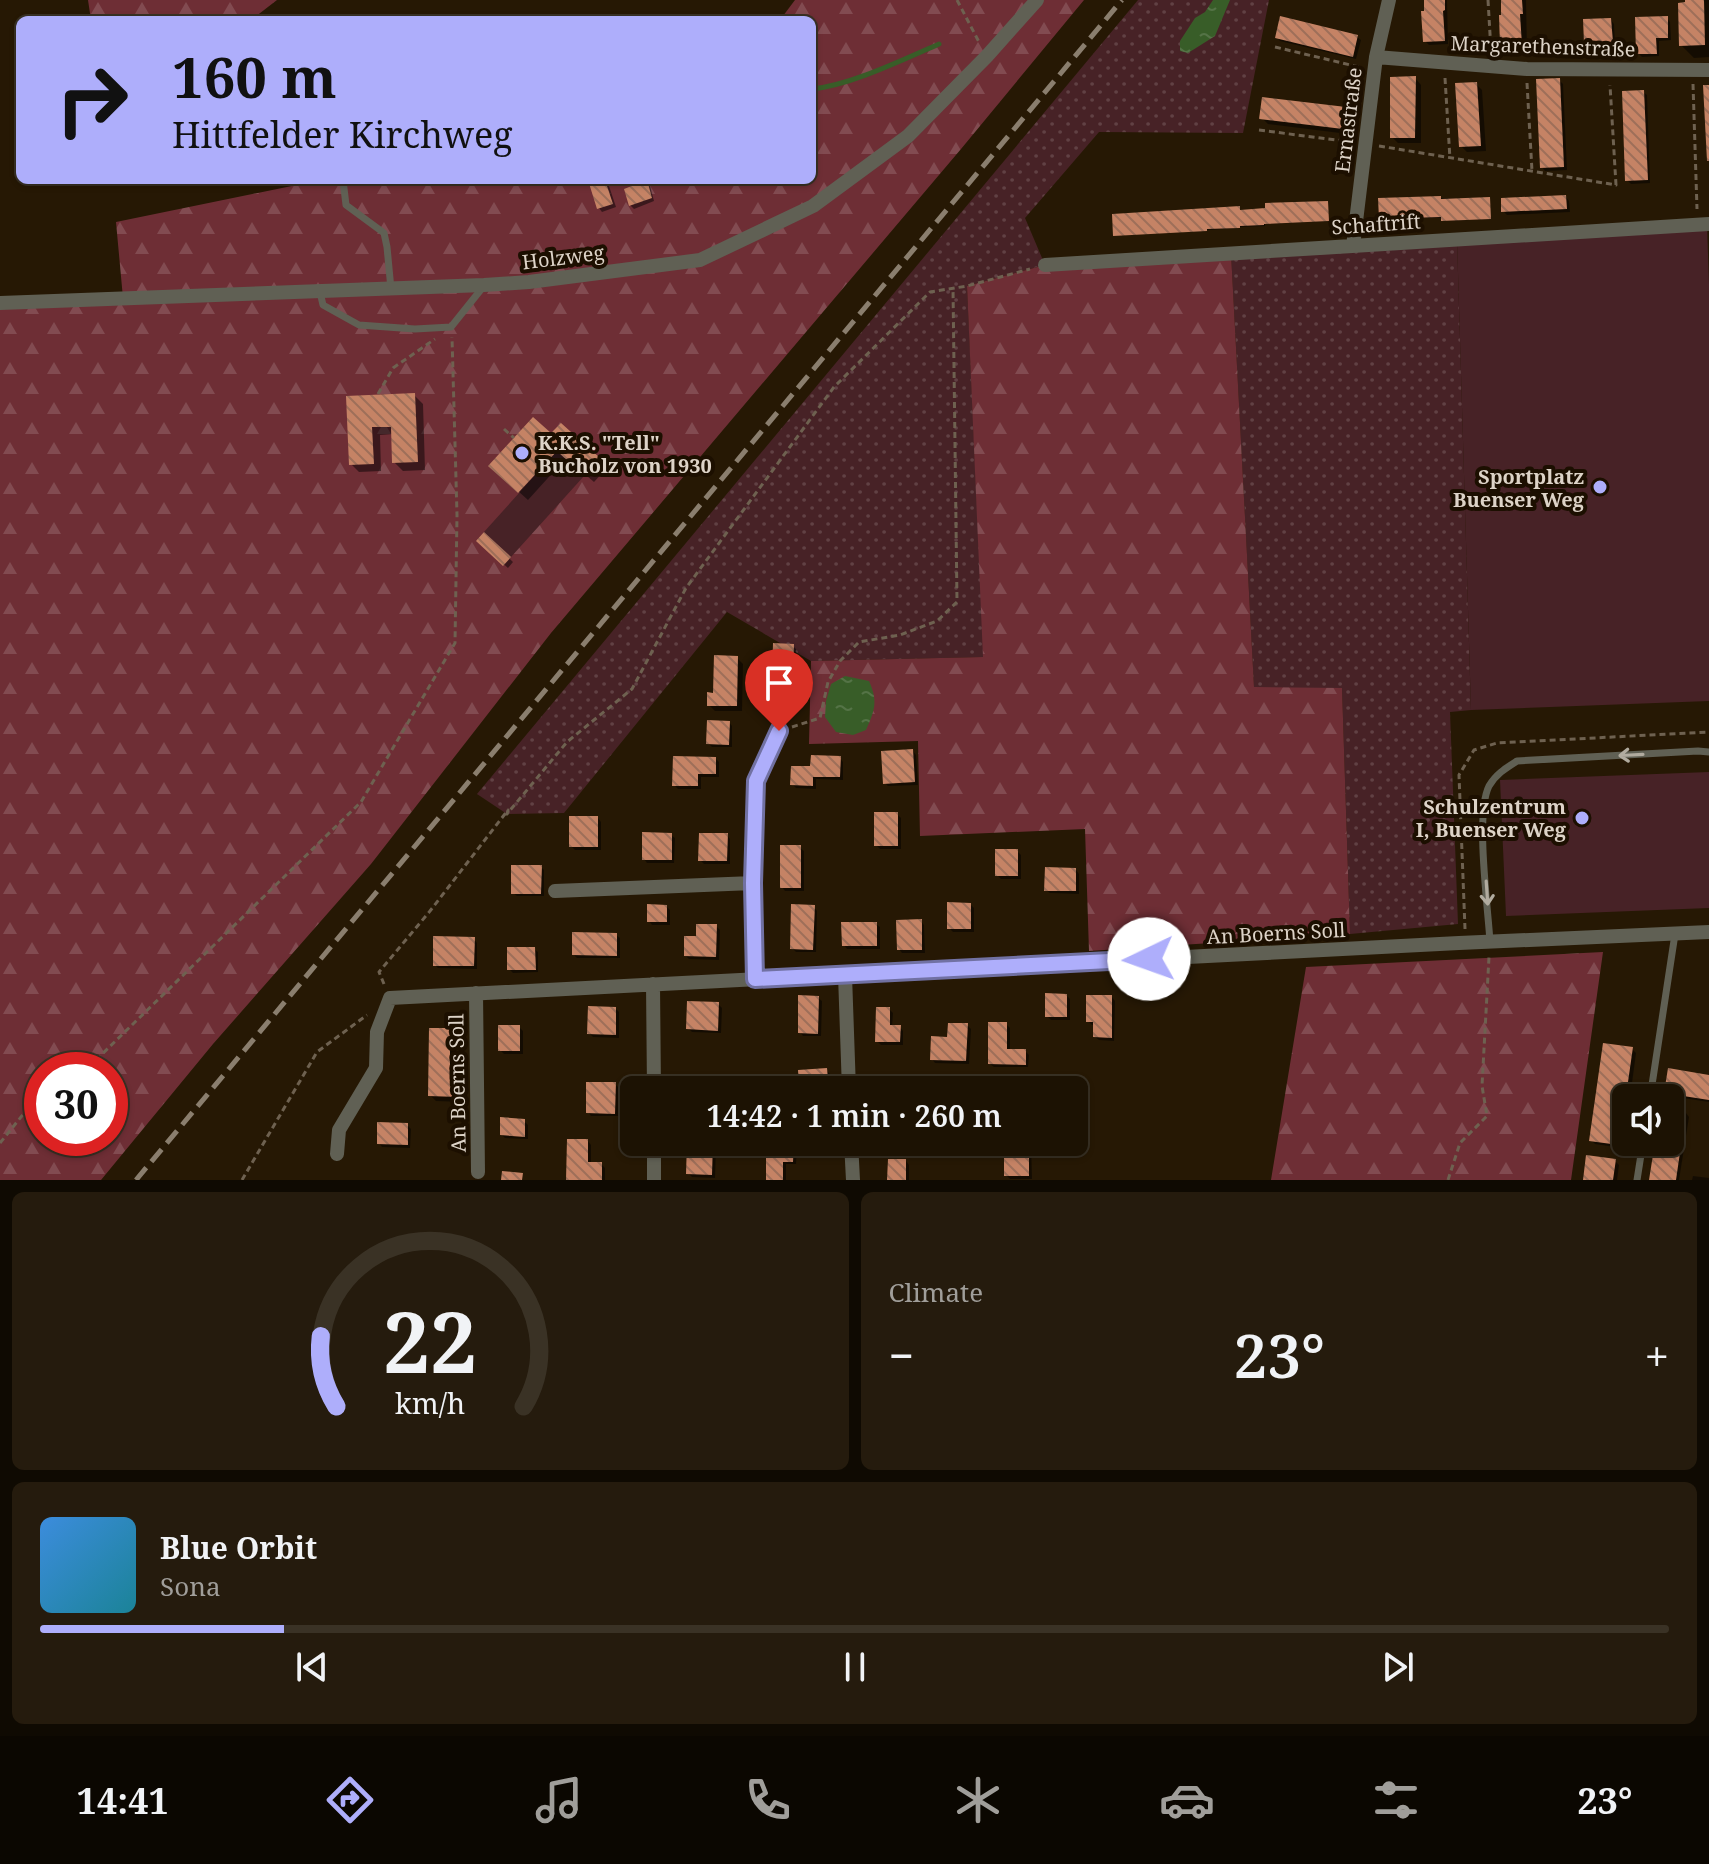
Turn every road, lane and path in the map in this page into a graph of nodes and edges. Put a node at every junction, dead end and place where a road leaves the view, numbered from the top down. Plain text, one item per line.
1 (957, 0) edge
2 (1037, 0) edge
3 (1389, 0) edge
4 (1488, 0) edge
5 (1275, 47) dead end
6 (987, 56) junction
7 (1443, 63) junction
8 (1375, 64) junction
9 (1492, 67) junction
10 (1527, 69) junction
11 (1609, 70) junction
12 (1692, 70) junction
13 (1709, 70) edge
14 (1259, 130) dead end
15 (1365, 144) junction
16 (1450, 159) junction
17 (1532, 171) junction
18 (343, 184) edge
19 (1703, 224) edge
20 (1353, 246) junction
21 (1045, 265) joint
22 (484, 285) junction
23 (953, 288) junction
24 (391, 289) junction
25 (320, 292) junction
26 (0, 303) edge
27 (451, 327) junction
28 (378, 394) dead end
29 (504, 429) dead end
30 (514, 438) dead end
31 (779, 731) joint
32 (1709, 732) edge
33 (1709, 752) edge
34 (753, 883) junction
35 (555, 891) dead end
36 (1709, 932) edge
37 (1675, 934) junction
38 (1490, 942) junction
39 (1466, 944) junction
40 (845, 975) junction
41 (755, 979) junction
42 (653, 984) junction
43 (476, 993) junction
44 (390, 998) junction
45 (366, 1016) dead end
46 (104, 1052) edge
47 (654, 1076) edge
48 (849, 1076) edge
49 (1652, 1084) edge
50 (24, 1113) edge
51 (0, 1143) edge
52 (337, 1154) dead end
53 (654, 1156) edge
54 (852, 1156) edge
55 (1641, 1156) edge
56 (478, 1172) dead end
57 (242, 1180) edge
58 (654, 1180) edge
59 (853, 1180) edge
60 (1448, 1180) edge
61 (1637, 1180) edge

1 - 6 path
2 - 6 street, Holzweg
3 - 8 street, Ernastraße
4 - 9 path
5 - 8 path
6 - 22 street, Holzweg
7 - 8 street, Margarethenstraße
7 - 9 street, Margarethenstraße
7 - 16 path
8 - 15 street, Ernastraße
9 - 10 street, Margarethenstraße
10 - 11 street, Margarethenstraße
10 - 17 path
11 - 12 street, Margarethenstraße
11 - 17 path
12 - 13 street, Margarethenstraße
12 - 19 path
14 - 15 path
15 - 16 path
15 - 20 street, Ernastraße
16 - 17 path
18 - 24 lane
19 - 20 street, Schaftrift
20 - 21 street, Schaftrift
21 - 23 path
22 - 24 street, Holzweg
22 - 27 lane
23 - 31 path
23 - 44 path
24 - 25 street, Holzweg
25 - 26 street, Holzweg
25 - 27 lane
27 - 28 path
27 - 46 path
29 - 30 path
31 - 34 street
32 - 39 path
33 -> 38 lane
34 - 35 street
34 - 41 street
36 - 37 street, An Boerns Soll
37 - 38 street, An Boerns Soll
37 - 49 lane
38 - 39 street, An Boerns Soll
38 - 60 path
39 - 40 street, An Boerns Soll
40 - 41 street, An Boerns Soll
40 - 48 street
41 - 42 street, An Boerns Soll
42 - 43 street, An Boerns Soll
42 - 47 street
43 - 44 street, An Boerns Soll
43 - 56 street, An Boerns Soll
44 - 52 street
45 - 57 path
50 - 51 path
53 - 58 street
54 - 59 street
55 - 61 lane

